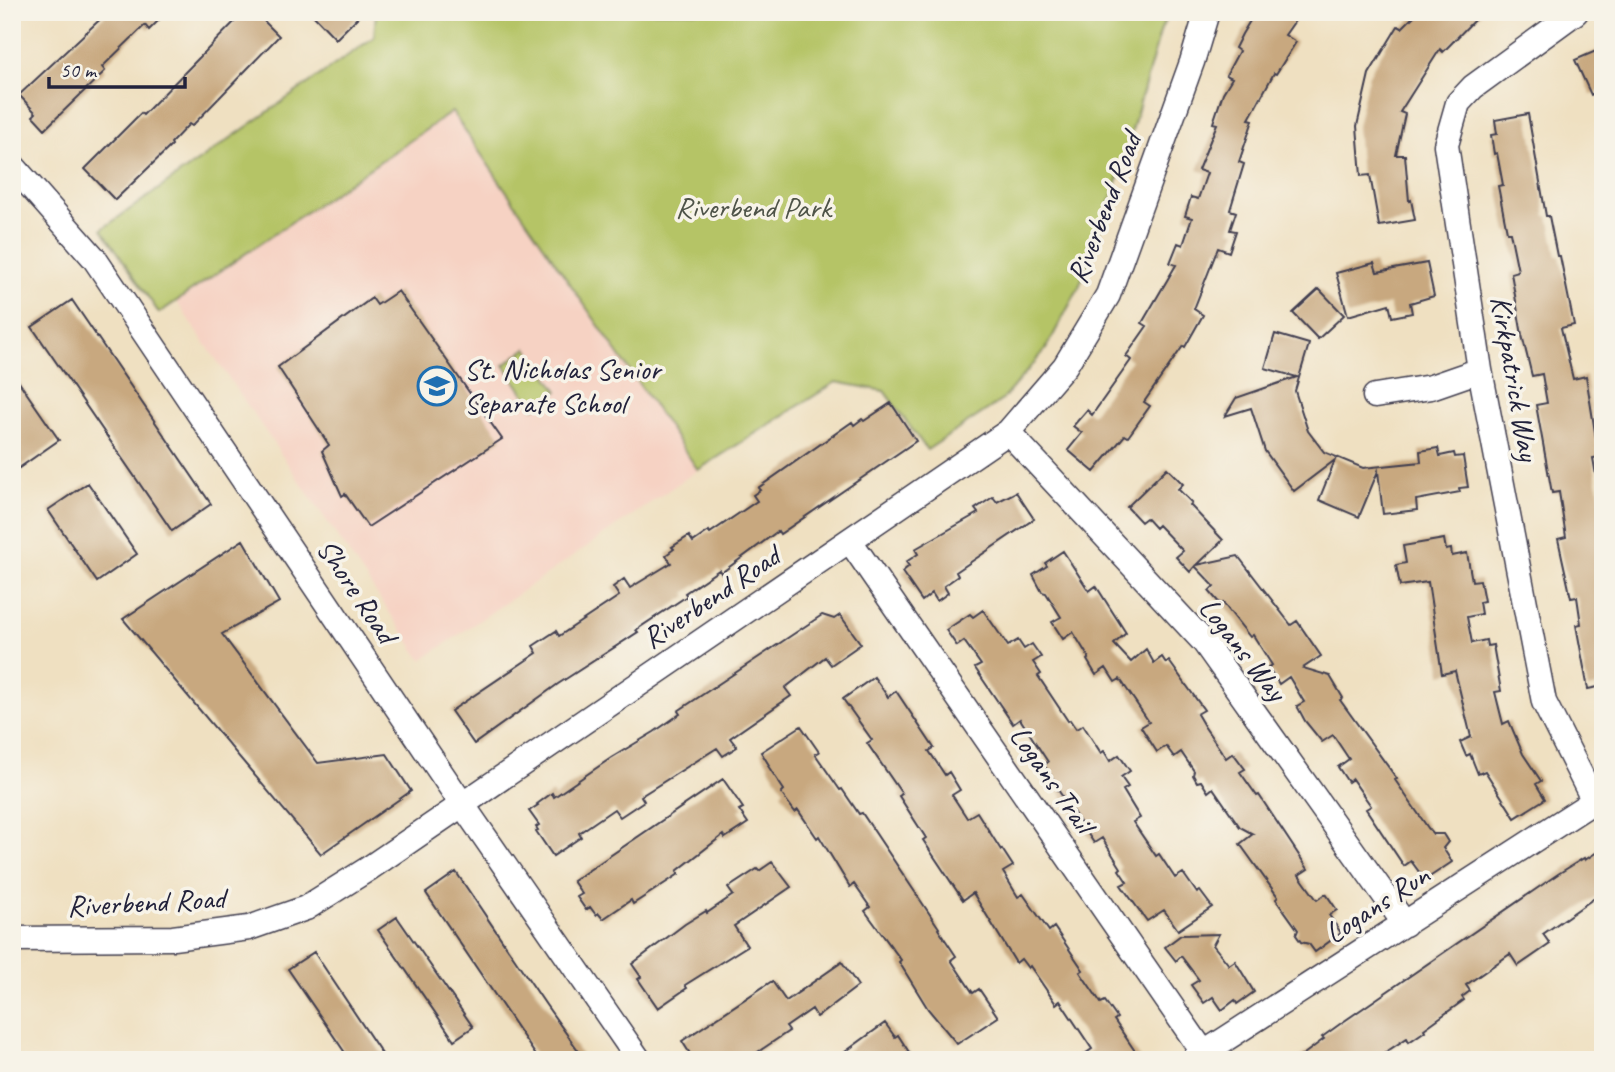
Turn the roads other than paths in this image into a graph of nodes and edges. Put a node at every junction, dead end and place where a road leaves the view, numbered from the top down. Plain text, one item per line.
1 (1207, 12) edge
2 (1576, 12) edge
3 (12, 165) edge
4 (1480, 370) junction
5 (1375, 397) dead end
6 (1008, 432) junction
7 (850, 541) junction
8 (462, 804) junction
9 (1598, 805) edge
10 (1405, 924) junction
11 (12, 939) edge
12 (1198, 1056) edge
13 (639, 1060) edge

1 - 6 street, Riverbend Road
2 - 4 street, Kirkpatrick Way
3 - 8 street, Shore Road
4 - 5 street
4 - 9 street, Kirkpatrick Way
6 - 7 street, Riverbend Road
6 - 10 street, Logans Way
7 - 8 street, Riverbend Road
7 - 12 street, Logans Trail
8 - 11 street, Riverbend Road
8 - 13 street, Shore Road
9 - 10 street, Logans Run
10 - 12 street, Logans Run

